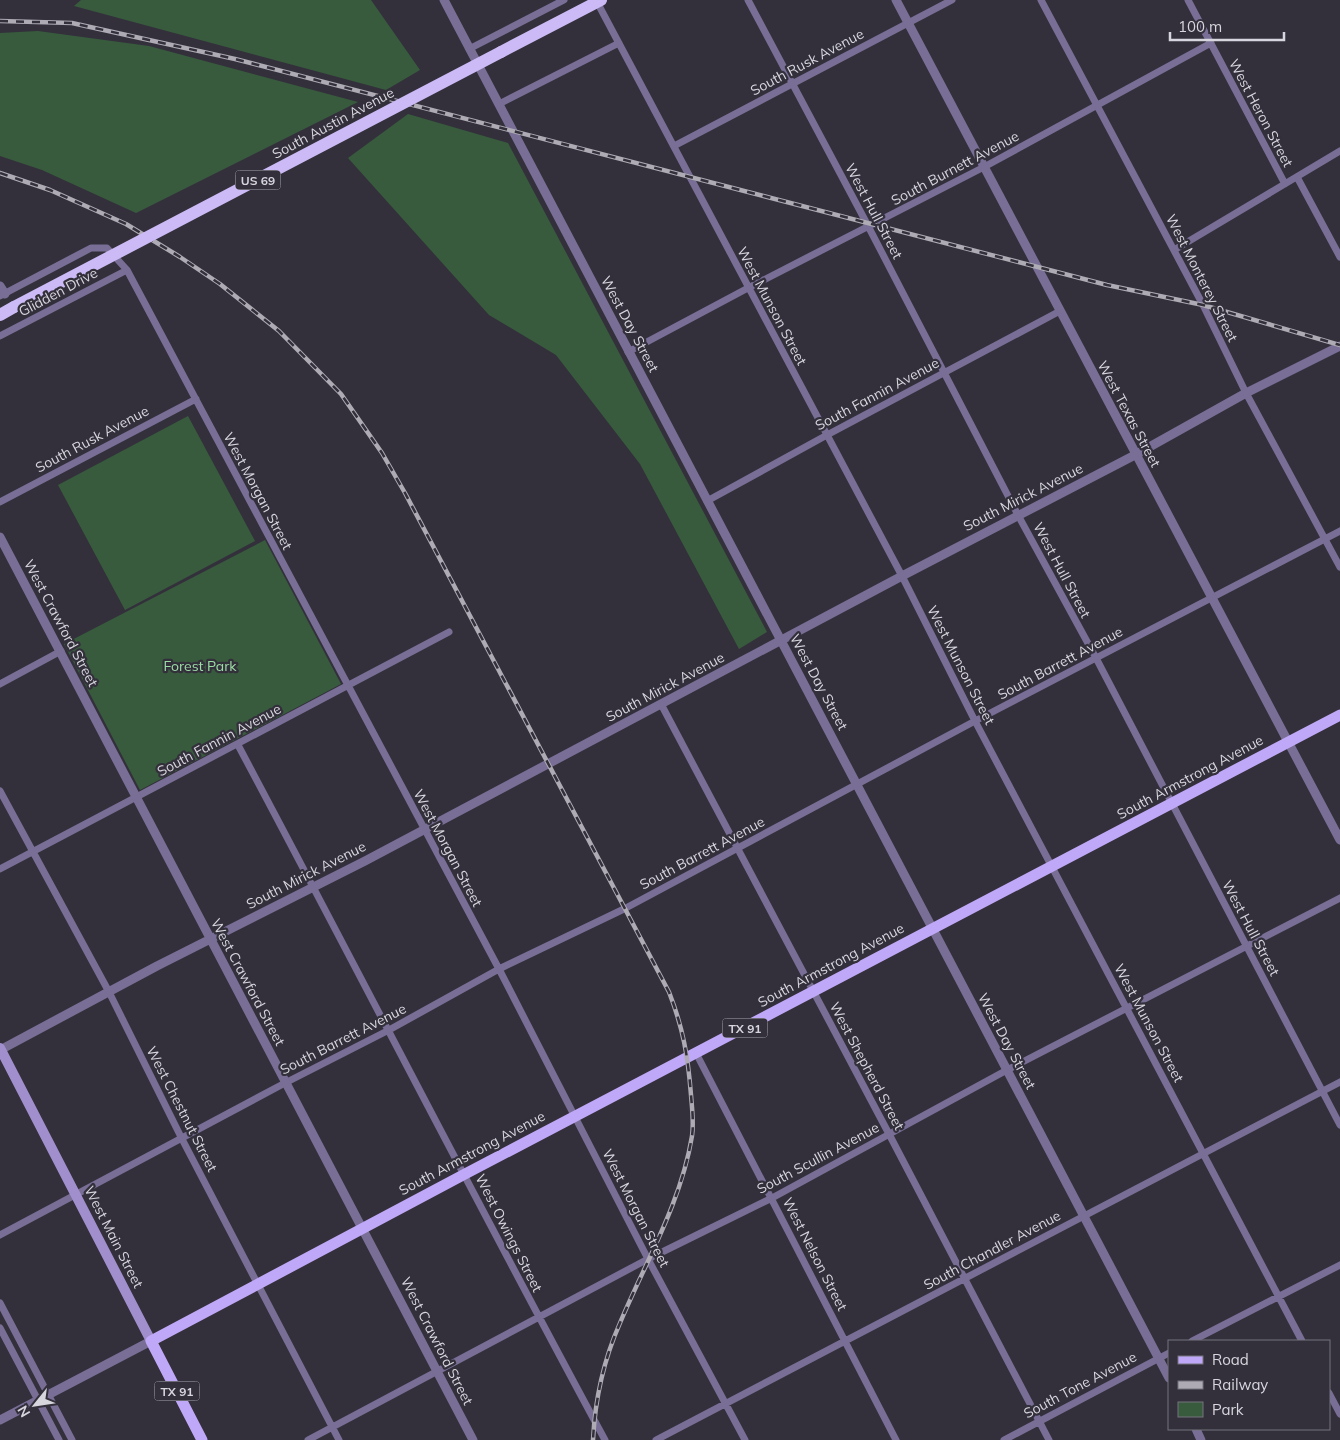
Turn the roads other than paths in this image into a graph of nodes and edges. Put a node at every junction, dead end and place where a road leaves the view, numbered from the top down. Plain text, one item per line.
1 (444, 0) edge
2 (564, 0) edge
3 (748, 0) edge
4 (896, 0) edge
5 (952, 0) edge
6 (1041, 0) edge
7 (1188, 0) edge
8 (598, 1) edge
9 (908, 23) junction
10 (619, 43) junction
11 (1211, 43) junction
12 (469, 49) junction
13 (792, 85) junction
14 (499, 104) junction
15 (1096, 105) junction
16 (674, 146) junction
17 (1340, 151) edge
18 (984, 167) junction
19 (1297, 177) junction
20 (1285, 184) junction
21 (869, 227) junction
22 (1174, 250) junction
23 (1340, 256) edge
24 (127, 270) junction
25 (748, 288) junction
26 (2, 292) edge
27 (1060, 312) junction
28 (0, 315) edge
29 (0, 336) edge
30 (1340, 346) edge
31 (628, 352) junction
32 (944, 373) junction
33 (1246, 393) junction
34 (196, 399) junction
35 (827, 435) junction
36 (1135, 455) junction
37 (707, 501) junction
38 (0, 502) edge
39 (1018, 515) junction
40 (1340, 531) edge
41 (0, 537) edge
42 (1325, 539) junction
43 (1340, 567) edge
44 (902, 576) junction
45 (1211, 598) junction
46 (449, 632) dead end
47 (781, 641) junction
48 (61, 651) junction
49 (1096, 658) junction
50 (0, 684) edge
51 (347, 686) junction
52 (661, 704) junction
53 (1340, 715) edge
54 (975, 721) junction
55 (1288, 742) junction
56 (238, 744) junction
57 (858, 785) junction
58 (0, 791) edge
59 (136, 797) junction
60 (1171, 803) junction
61 (424, 830) junction
62 (1340, 840) edge
63 (738, 848) junction
64 (32, 852) junction
65 (1052, 866) junction
66 (0, 869) edge
67 (314, 887) junction
68 (1340, 898) edge
69 (932, 928) junction
70 (210, 939) junction
71 (1246, 946) junction
72 (499, 969) junction
73 (109, 992) junction
74 (814, 992) junction
75 (1127, 1009) junction
76 (389, 1030) junction
77 (0, 1049) edge
78 (696, 1053) junction
79 (1007, 1070) junction
80 (1340, 1082) edge
81 (285, 1083) junction
82 (1322, 1091) junction
83 (574, 1116) junction
84 (1340, 1126) edge
85 (890, 1134) junction
86 (182, 1139) junction
87 (1202, 1153) junction
88 (465, 1174) junction
89 (76, 1196) junction
90 (772, 1198) junction
91 (1084, 1216) junction
92 (363, 1229) junction
93 (0, 1235) edge
94 (648, 1259) junction
95 (1340, 1265) edge
96 (964, 1278) junction
97 (259, 1284) junction
98 (1278, 1296) junction
99 (0, 1303) edge
100 (538, 1317) junction
101 (0, 1328) edge
102 (1194, 1340) edge
103 (1301, 1340) edge
104 (151, 1341) junction
105 (845, 1342) junction
106 (1168, 1354) edge
107 (1159, 1359) junction
108 (436, 1371) junction
109 (1168, 1376) edge
110 (49, 1395) junction
111 (1330, 1395) edge
112 (39, 1400) junction
113 (725, 1405) junction
114 (1340, 1414) edge
115 (0, 1420) edge
116 (1039, 1421) junction
117 (332, 1428) junction
118 (59, 1440) edge
119 (72, 1440) edge
120 (202, 1440) edge
121 (308, 1440) edge
122 (338, 1440) edge
123 (473, 1440) edge
124 (605, 1440) edge
125 (656, 1440) edge
126 (745, 1440) edge
127 (896, 1440) edge
128 (1004, 1440) edge
129 (1049, 1440) edge

1 - 12 street, West Day Street
2 - 12 street
3 - 13 street, West Hull Street
4 - 9 street, West Texas Street
5 - 9 street, South Rusk Avenue
6 - 15 street, West Monterey Street
7 - 11 street, West Heron Street
8 - 10 street, West Munson Street
8 - 28 highway, South Austin Avenue / US 69, bridge
9 - 13 street, South Rusk Avenue
9 - 18 street, West Texas Street
10 - 14 street
10 - 16 street, West Munson Street
11 - 15 street, South Burnett Avenue
11 - 20 street, West Heron Street
12 - 14 street, West Day Street
13 - 16 street, South Rusk Avenue
13 - 21 street, West Hull Street
14 - 31 street, West Day Street
15 - 18 street, South Burnett Avenue
15 - 22 street, West Monterey Street
16 - 25 street, West Munson Street
17 - 19 street
18 - 21 street, South Burnett Avenue
18 - 27 street, West Texas Street
19 - 20 street
19 - 23 street, West Heron Street
20 - 22 street
21 - 25 street, South Burnett Avenue
21 - 32 street, West Hull Street
22 - 33 street, West Monterey Street
24 - 26 street, West Morgan Street
24 - 29 street, Glidden Drive
24 - 34 street, West Morgan Street
25 - 31 street, South Burnett Avenue
25 - 35 street, West Munson Street
27 - 32 street, South Fannin Avenue
27 - 36 street, West Texas Street
30 - 33 street, South Mirick Avenue
31 - 37 street, West Day Street
32 - 35 street, South Fannin Avenue
32 - 39 street, West Hull Street
33 - 36 street, South Mirick Avenue
33 - 42 street, West Monterey Street
34 - 38 street, South Rusk Avenue
34 - 51 street, West Morgan Street
35 - 37 street, South Fannin Avenue
35 - 44 street, West Munson Street
36 - 39 street, South Mirick Avenue
36 - 45 street, West Texas Street
37 - 47 street, West Day Street
39 - 44 street, South Mirick Avenue
39 - 49 street, West Hull Street
40 - 42 street, South Barrett Avenue
41 - 48 street, West Crawford Street
42 - 43 street, West Monterey Street
42 - 45 street, South Barrett Avenue
44 - 47 street, South Mirick Avenue
44 - 54 street, West Munson Street
45 - 49 street, South Barrett Avenue
45 - 55 street, West Texas Street
46 - 51 street, South Fannin Avenue
47 - 52 street, South Mirick Avenue
47 - 57 street, West Day Street
48 - 50 street
48 - 59 street, West Crawford Street
49 - 54 street, South Barrett Avenue
49 - 60 street, West Hull Street
51 - 56 street, South Fannin Avenue
51 - 61 street, West Morgan Street
52 - 61 street, South Mirick Avenue
52 - 63 street, West Shepherd Street
53 - 55 main road, South Armstrong Avenue / TX 91
54 - 57 street, South Barrett Avenue
54 - 65 street, West Munson Street
55 - 60 main road, South Armstrong Avenue / TX 91
55 - 62 street, West Texas Street
56 - 59 street, South Fannin Avenue
56 - 67 street, West Owings Street
57 - 63 street, South Barrett Avenue
57 - 69 street, West Day Street
58 - 64 street, West Chestnut Street
59 - 64 street, South Fannin Avenue
59 - 70 street, West Crawford Street
60 - 65 main road, South Armstrong Avenue / TX 91
60 - 71 street, West Hull Street
61 - 67 street, South Mirick Avenue
61 - 72 street, West Morgan Street
63 - 72 street, South Barrett Avenue
63 - 74 street, West Shepherd Street
64 - 66 street, South Fannin Avenue
64 - 73 street, West Chestnut Street
65 - 69 main road, South Armstrong Avenue / TX 91
65 - 75 street, West Munson Street
67 - 70 street, South Mirick Avenue
67 - 76 street, West Owings Street
68 - 71 street, South Scullin Avenue
69 - 74 main road, South Armstrong Avenue / TX 91
69 - 79 street, West Day Street
70 - 73 street, South Mirick Avenue
70 - 81 street, West Crawford Street
71 - 75 street, South Scullin Avenue
71 - 82 street, West Hull Street
72 - 76 street, South Barrett Avenue
72 - 83 street, West Morgan Street
73 - 77 street, South Mirick Avenue
73 - 86 street, West Chestnut Street
74 - 78 main road, South Armstrong Avenue / TX 91
74 - 85 street, West Shepherd Street
75 - 79 street, South Scullin Avenue
75 - 87 street, West Munson Street
76 - 81 street, South Barrett Avenue
76 - 88 street, West Owings Street
77 - 89 main road, West Main Street
78 - 83 main road, South Armstrong Avenue / TX 91
78 - 90 street, West Nelson Street
79 - 85 street, South Scullin Avenue
79 - 91 street, West Day Street
80 - 82 street, South Chandler Avenue
81 - 86 street, South Barrett Avenue
81 - 92 street, West Crawford Street
82 - 84 street, West Hull Street
82 - 87 street, South Chandler Avenue
83 - 88 main road, South Armstrong Avenue / TX 91
83 - 94 street, West Morgan Street
85 - 90 street, South Scullin Avenue
85 - 96 street, West Shepherd Street
86 - 89 street, South Barrett Avenue
86 - 97 street, West Chestnut Street
87 - 91 street, South Chandler Avenue
87 - 98 street, West Munson Street
88 - 92 main road, South Armstrong Avenue / TX 91
88 - 100 street, West Owings Street
89 - 93 street, South Barrett Avenue
89 - 104 main road, West Main Street
90 - 94 street, South Scullin Avenue
90 - 105 street, West Nelson Street
91 - 96 street, South Chandler Avenue
91 - 107 street, West Day Street
92 - 97 main road, South Armstrong Avenue / TX 91
92 - 108 street, West Crawford Street
94 - 100 street, South Scullin Avenue
94 - 113 street, West Morgan Street
95 - 98 street
96 - 105 street, South Chandler Avenue
96 - 116 street, West Shepherd Street
97 - 104 main road, South Armstrong Avenue / TX 91
97 - 117 street, West Chestnut Street
98 - 102 street
98 - 103 street, West Munson Street
99 - 110 street
100 - 108 street, South Scullin Avenue
100 - 124 street, West Owings Street
101 - 112 street
104 - 110 street
104 - 120 main road, West Main Street / TX 91
105 - 113 street, South Chandler Avenue
105 - 127 street, West Nelson Street
106 - 107 street, South Tone Avenue
107 - 109 street, West Day Street
107 - 116 street, South Tone Avenue
108 - 117 street, South Scullin Avenue
108 - 123 street, West Crawford Street
110 - 112 street
110 - 119 street
111 - 114 street
112 - 115 street
112 - 118 street
113 - 125 street, South Chandler Avenue
113 - 126 street, West Morgan Street
116 - 128 street, South Tone Avenue
116 - 129 street, West Shepherd Street
117 - 121 street, South Scullin Avenue
117 - 122 street, West Chestnut Street

